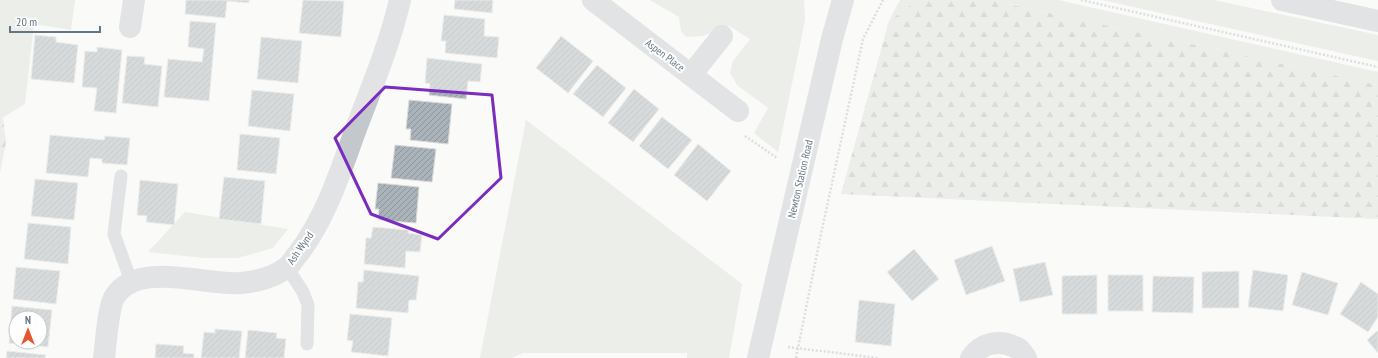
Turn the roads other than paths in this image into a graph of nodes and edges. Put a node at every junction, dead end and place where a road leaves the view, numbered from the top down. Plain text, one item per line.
1 (134, 0) edge
2 (400, 0) edge
3 (593, 0) edge
4 (842, 0) edge
5 (1282, 0) edge
6 (1378, 21) edge
7 (130, 27) dead end
8 (722, 36) dead end
9 (691, 75) junction
10 (738, 111) road end
11 (121, 176) dead end
12 (287, 268) junction
13 (131, 282) junction
14 (307, 344) dead end
15 (760, 350) edge
16 (104, 358) edge
17 (971, 358) edge
18 (1026, 358) edge

1 - 7 street
2 - 12 street, Ash Wynd
3 - 9 street, Aspen Place
4 - 15 street, Newton Station Road
5 - 6 street
8 - 9 street
9 - 10 street, Aspen Place
11 - 13 lane
12 - 13 street, Ash Wynd
12 - 14 lane
13 - 16 street, Ash Wynd
17 - 18 street

